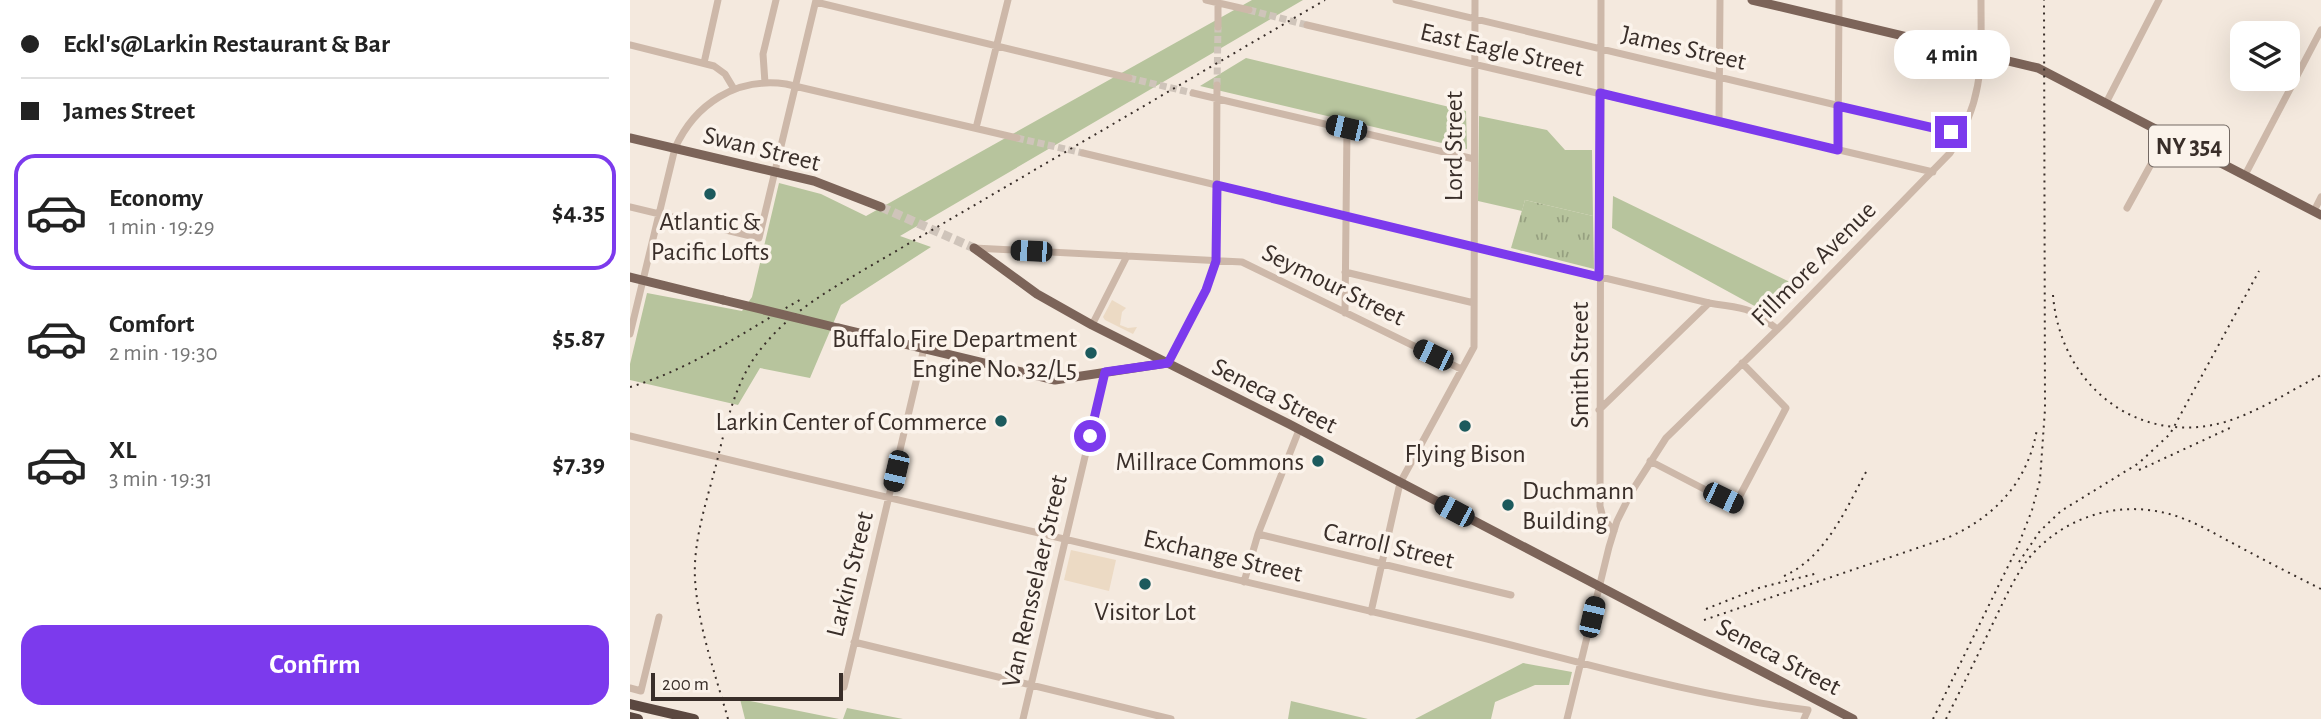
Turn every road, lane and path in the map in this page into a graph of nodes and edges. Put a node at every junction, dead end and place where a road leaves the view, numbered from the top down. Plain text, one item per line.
1 (718, 0) edge
2 (776, 0) edge
3 (1008, 0) edge
4 (1206, 0) edge
5 (1396, 0) edge
6 (1475, 0) edge
7 (1601, 0) edge
8 (1720, 0) edge
9 (1752, 0) edge
10 (1839, 0) edge
11 (1981, 0) edge
12 (2159, 0) edge
13 (816, 1) edge
14 (1219, 1) edge
15 (1249, 10) tunnel mouth
16 (1475, 19) junction
17 (1839, 21) junction
18 (1307, 24) tunnel mouth
19 (1218, 27) tunnel mouth
20 (2321, 30) edge
21 (630, 45) edge
22 (997, 46) junction
23 (1600, 49) junction
24 (1981, 55) junction
25 (704, 63) junction
26 (1475, 64) junction
27 (1719, 77) junction
28 (1129, 78) tunnel mouth
29 (765, 83) junction
30 (795, 85) junction
31 (1217, 85) tunnel mouth
32 (734, 89) junction
33 (1193, 93) tunnel mouth
34 (1600, 93) junction
35 (1217, 99) junction
36 (2106, 103) junction
37 (1838, 106) junction
38 (1719, 121) junction
39 (976, 128) junction
40 (1346, 128) junction
41 (1962, 135) junction
42 (2167, 135) junction
43 (630, 138) edge
44 (1017, 138) tunnel mouth
45 (675, 148) junction
46 (1838, 150) junction
47 (1083, 153) tunnel mouth
48 (1474, 159) junction
49 (775, 172) junction
50 (1933, 173) junction
51 (2245, 176) junction
52 (1217, 185) junction
53 (2321, 197) edge
54 (630, 207) edge
55 (881, 207) tunnel mouth
56 (2127, 208) dead end
57 (2317, 213) edge
58 (658, 214) junction
59 (1346, 216) junction
60 (1475, 246) junction
61 (974, 248) joint
62 (1126, 256) junction
63 (1216, 261) junction
64 (1345, 272) junction
65 (630, 277) edge
66 (1599, 277) junction
67 (643, 280) junction
68 (1474, 303) junction
69 (1709, 303) junction
70 (1345, 313) junction
71 (1092, 325) junction
72 (1777, 329) junction
73 (630, 334) edge
74 (924, 348) junction
75 (1168, 363) junction
76 (1742, 363) junction
77 (1461, 369) junction
78 (1105, 372) junction
79 (1600, 410) junction
80 (1299, 430) junction
81 (630, 436) edge
82 (1650, 461) junction
83 (1401, 483) junction
84 (889, 498) junction
85 (1614, 531) junction
86 (1258, 534) junction
87 (1066, 539) junction
88 (1382, 565) junction
89 (1244, 582) junction
90 (1599, 587) junction
91 (1511, 595) dead end
92 (1371, 612) junction
93 (659, 617) dead end
94 (854, 642) junction
95 (1580, 662) junction
96 (1031, 684) junction
97 (844, 687) dead end
98 (630, 688) edge
99 (630, 704) edge
100 (630, 717) edge
101 (638, 719) edge
102 (694, 719) edge
103 (1023, 719) edge
104 (1171, 719) edge
105 (1567, 719) edge
106 (1804, 719) edge
107 (1853, 719) edge

1 - 25 street
2 - 29 street
3 - 22 street
4 - 14 street
5 - 16 street, James Street
6 - 16 street, Lord Street
7 - 23 street, Smith Street
8 - 27 street
9 - 17 main road, NY 354
10 - 17 street
11 - 24 street, Fillmore Avenue
12 - 36 street
13 - 22 street
13 - 30 street
14 - 15 street
14 - 19 street
16 - 23 street, James Street
16 - 26 street, Lord Street
17 - 24 main road, NY 354
17 - 37 street
18 - 26 street, East Eagle Street
20 - 51 street
21 - 25 street
22 - 28 street
22 - 39 street
23 - 27 street, James Street
23 - 34 street, Smith Street
24 - 36 main road, NY 354
24 - 41 street, Fillmore Avenue
25 - 32 street
26 - 34 street, East Eagle Street
26 - 48 street, Lord Street
27 - 37 street, James Street
27 - 38 street
29 - 30 street
29 - 32 street
30 - 39 street
30 - 49 street
31 - 35 street
32 - 45 street
33 - 35 street
34 - 38 street, East Eagle Street
34 - 66 street, Smith Street
35 - 40 street
35 - 52 street
36 - 42 main road, NY 354
37 - 41 street, James Street
37 - 46 street
38 - 46 street, East Eagle Street
39 - 44 street
40 - 48 street
40 - 59 street
41 - 50 street, Fillmore Avenue
42 - 51 main road, NY 354
42 - 56 street
43 - 45 main road, Swan Street
45 - 49 main road, Swan Street
45 - 58 street
46 - 50 street, East Eagle Street
47 - 52 street
48 - 60 street, Lord Street
49 - 55 main road, Swan Street
49 - 58 street
50 - 72 street, Fillmore Avenue
51 - 57 main road, NY 354
52 - 59 street
52 - 63 street
53 - 57 street
54 - 58 street
58 - 67 street
59 - 60 street
59 - 64 street
60 - 66 street
60 - 68 street, Lord Street
61 - 62 street, Seymour Street
61 - 71 main road
62 - 63 street, Seymour Street
62 - 71 street
63 - 70 street, Seymour Street
63 - 75 street
64 - 68 street
64 - 70 street
65 - 67 main road
66 - 69 street
66 - 79 street, Smith Street
67 - 73 street
67 - 74 main road, bridge
68 - 77 street, Lord Street
69 - 72 street
69 - 79 street
70 - 77 street, Seymour Street
71 - 75 main road
72 - 76 street, Fillmore Avenue
74 - 78 main road
74 - 84 street, Larkin Street
75 - 78 main road
75 - 80 main road, Seneca Street
76 - 82 street, Fillmore Avenue
76 - 82 street
77 - 83 street, Lord Street
78 - 87 street, Van Rensselaer Street
79 - 85 street, Smith Street
80 - 83 main road, Seneca Street
80 - 86 street
81 - 84 street, Exchange Street
82 - 85 street, Fillmore Avenue
83 - 88 street, Lord Street
83 - 90 main road, Seneca Street
84 - 87 street, Exchange Street
84 - 94 street, Larkin Street
85 - 90 street
86 - 88 street, Carroll Street
86 - 89 street
87 - 89 street, Exchange Street
87 - 96 street, Van Rensselaer Street
88 - 91 street, Carroll Street
88 - 92 street, Lord Street
89 - 92 street, Exchange Street
90 - 95 street
90 - 107 main road, Seneca Street
92 - 95 street, Exchange Street
93 - 98 street
94 - 96 street
94 - 97 street, Larkin Street
95 - 105 street
95 - 106 street, Exchange Street
96 - 103 street, Van Rensselaer Street
96 - 104 street
99 - 102 highway
100 - 101 highway

